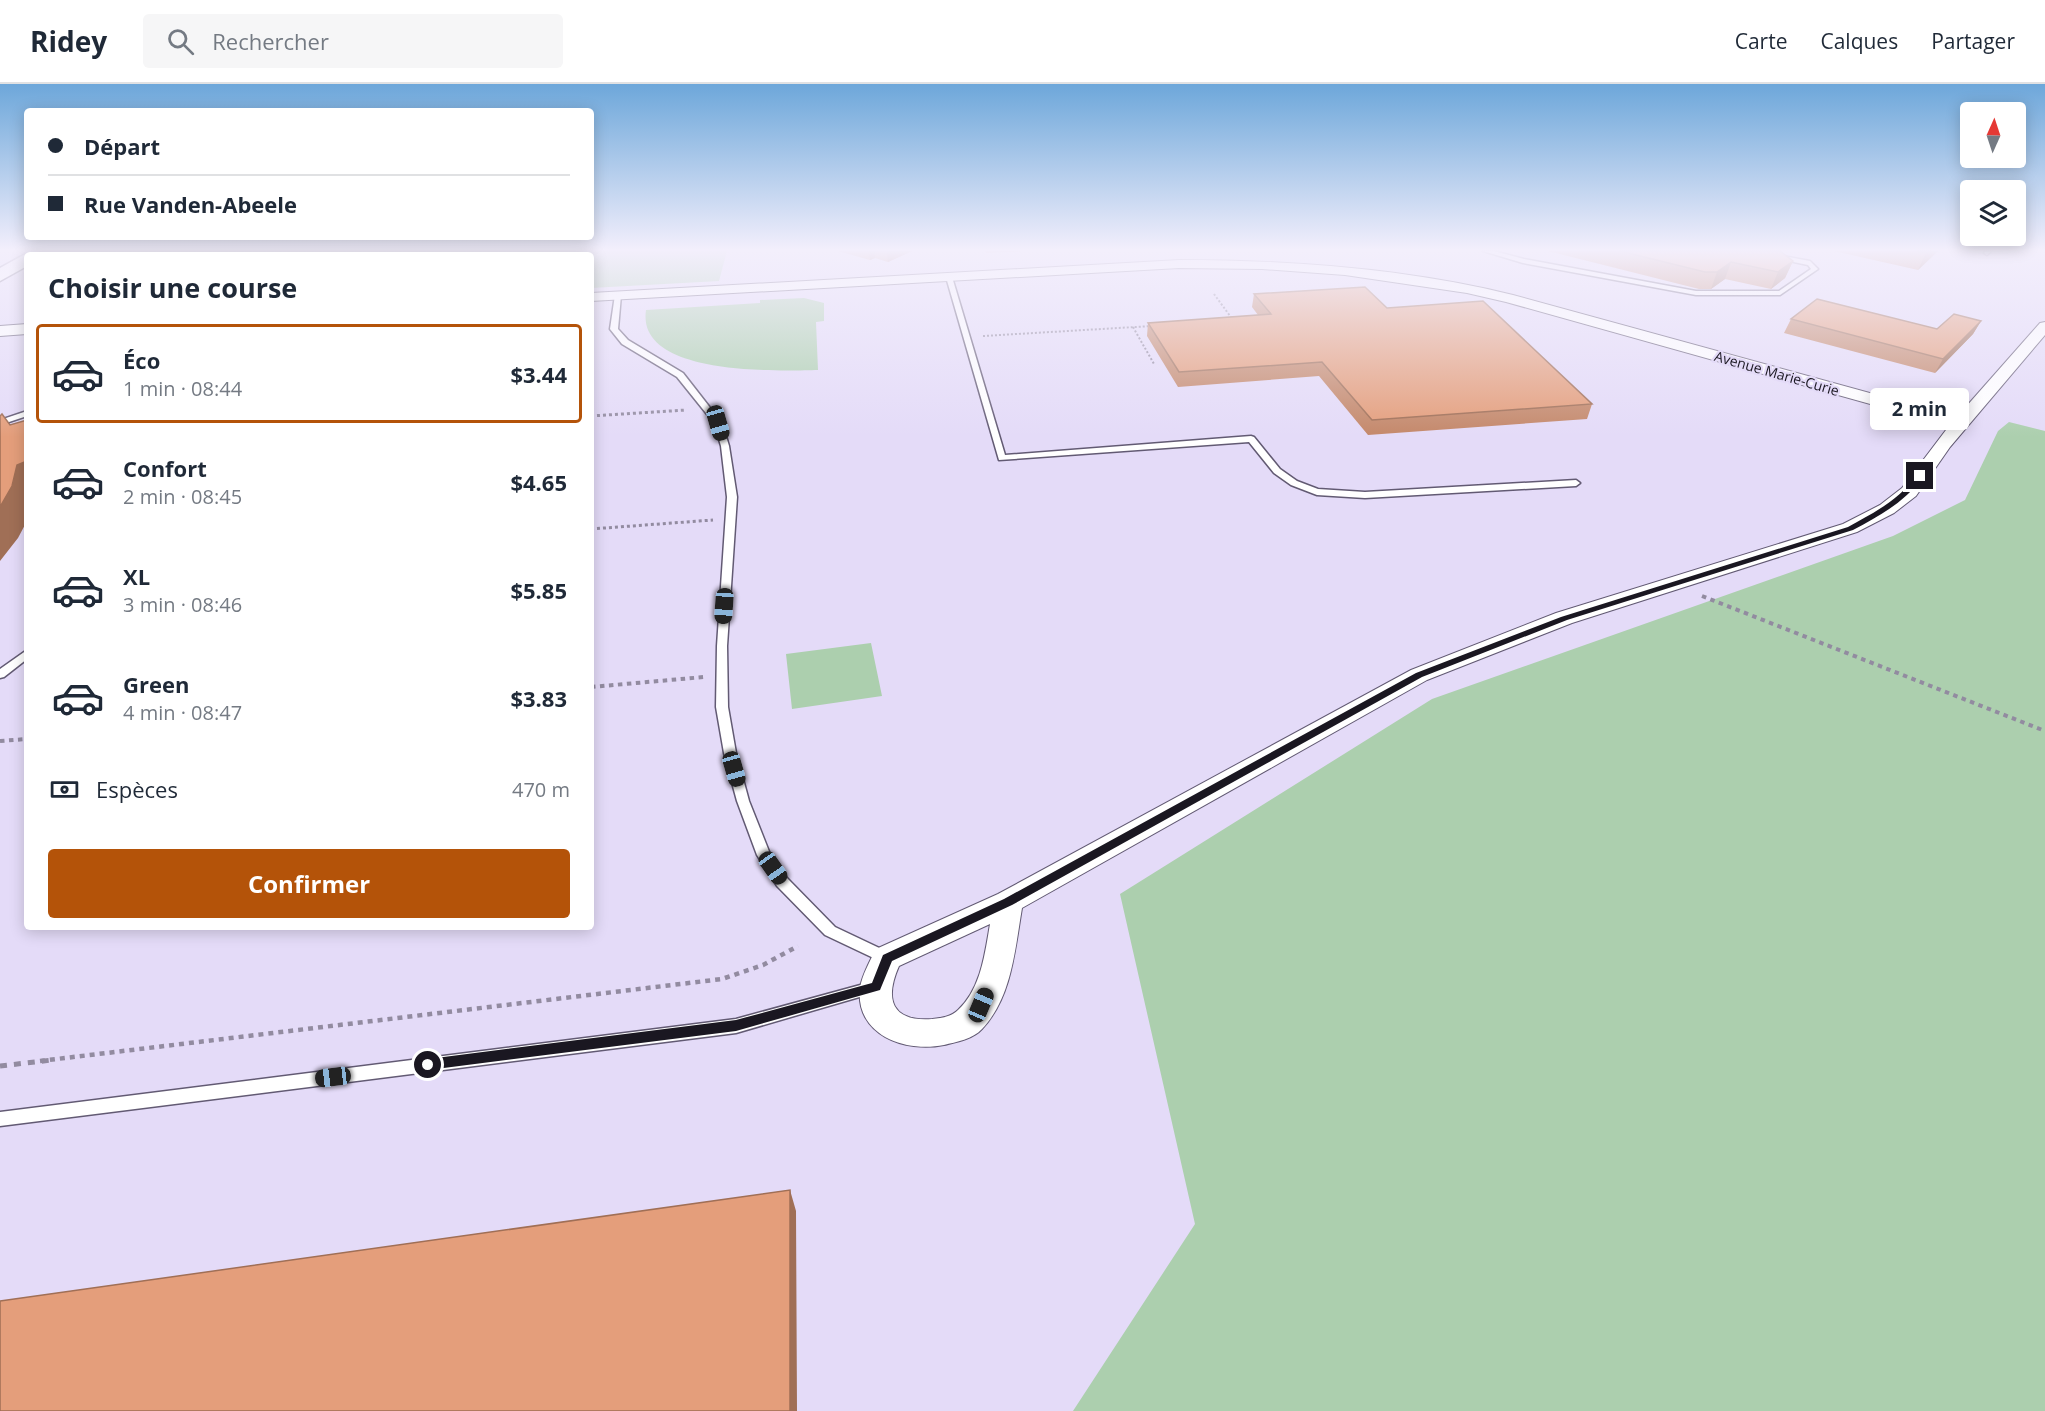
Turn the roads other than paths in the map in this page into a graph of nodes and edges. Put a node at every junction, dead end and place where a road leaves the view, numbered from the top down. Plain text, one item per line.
1 (616, 313) edge
2 (960, 313) edge
3 (1562, 313) edge
4 (2045, 326) edge
5 (24, 328) edge
6 (0, 329) edge
7 (24, 414) edge
8 (0, 423) edge
9 (1962, 424) junction
10 (1576, 483) dead end
11 (24, 655) edge
12 (0, 675) edge
13 (1008, 902) junction
14 (882, 972) junction
15 (0, 1119) edge

1 - 14 lane
2 - 10 lane
3 - 9 street, Avenue Marie-Curie
4 - 9 street
5 - 6 street
7 - 8 lane
9 - 13 street
11 - 12 lane
13 - 14 street
13 - 14 street
14 - 15 lane

